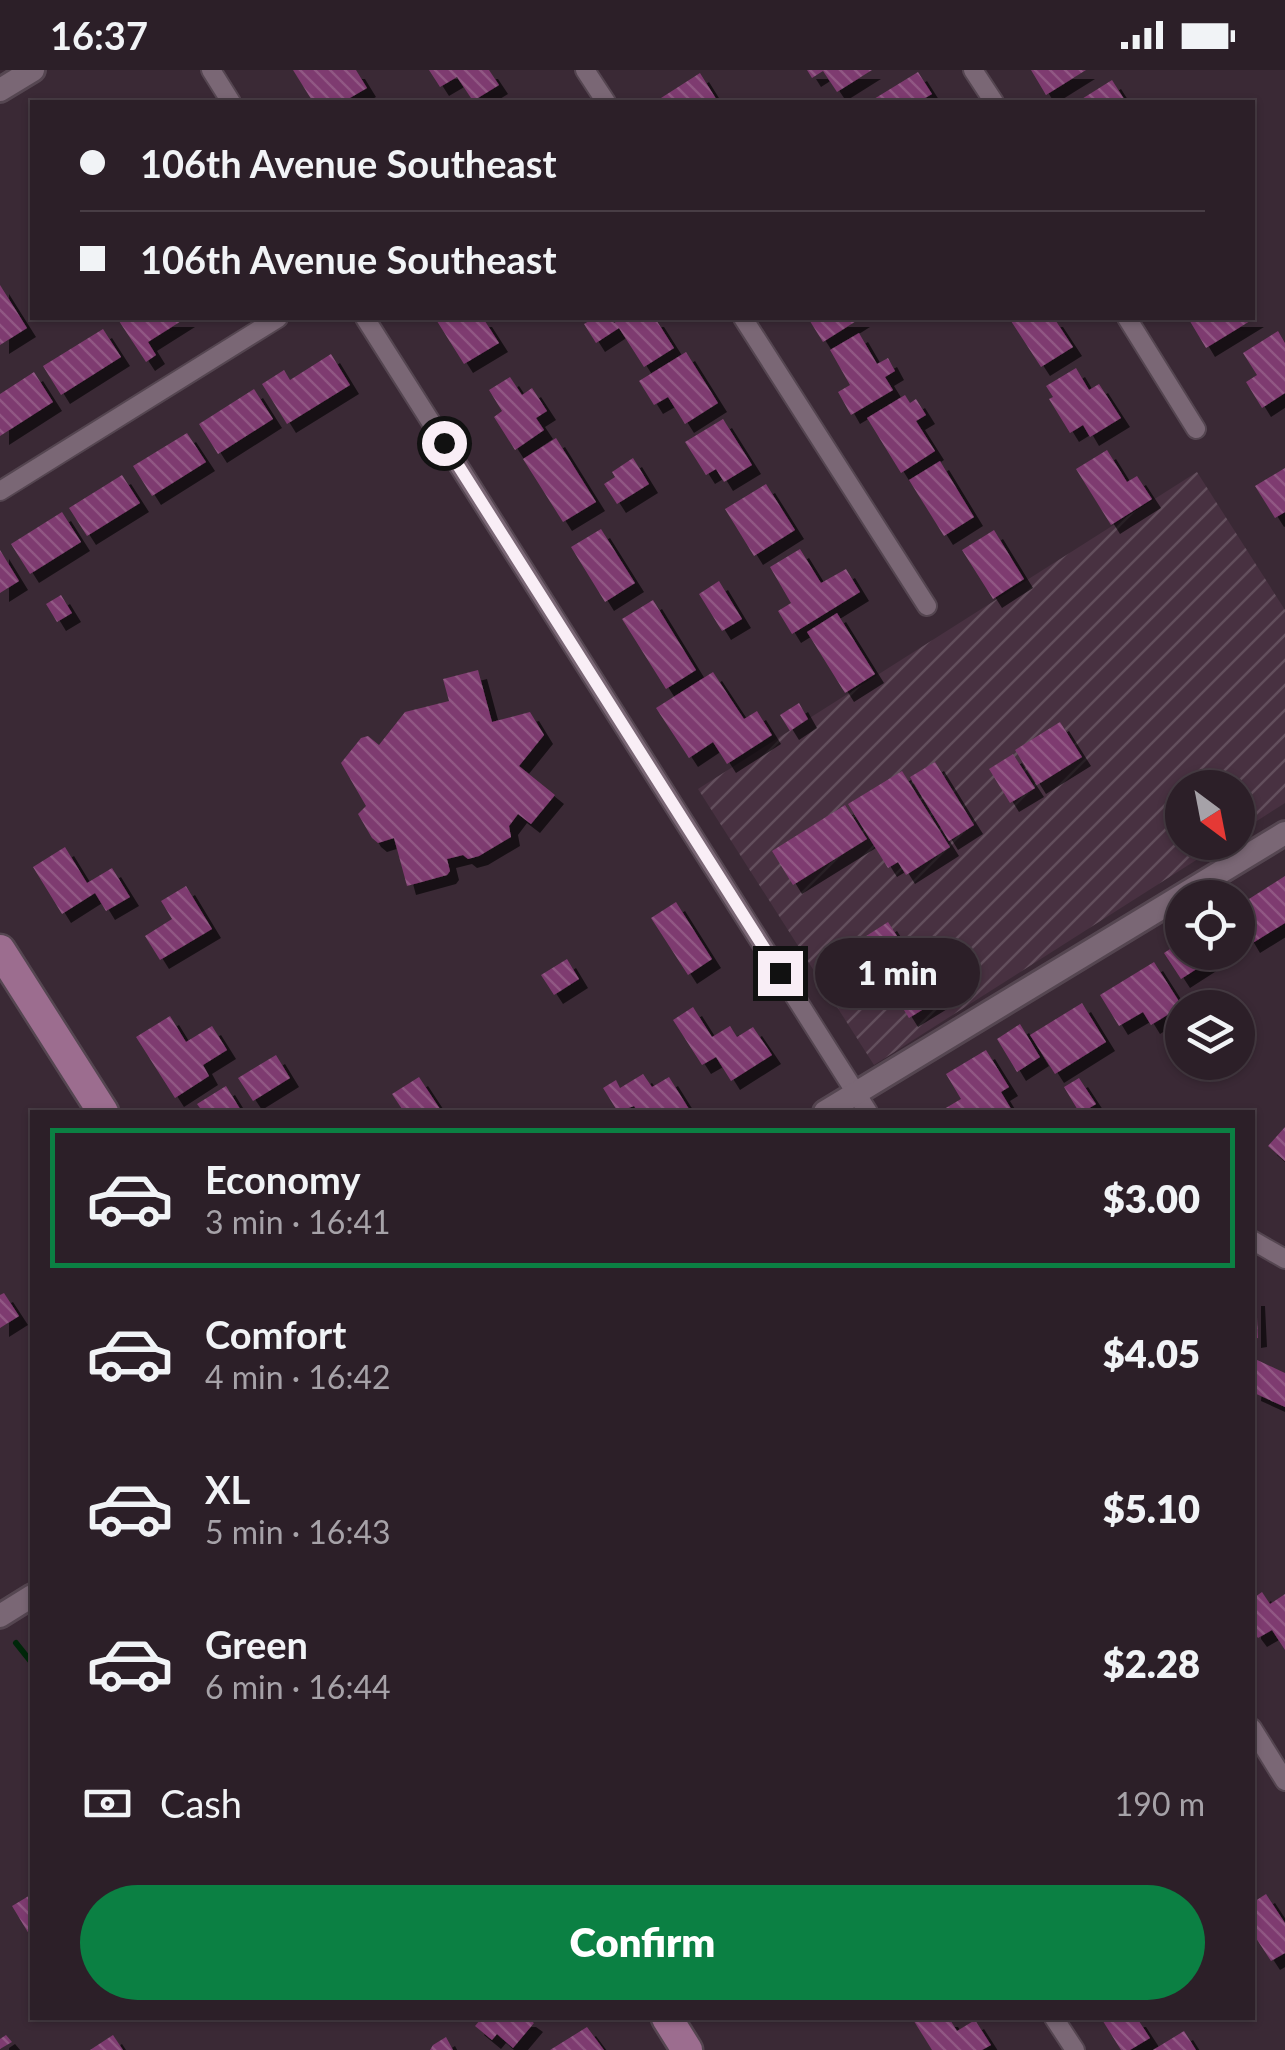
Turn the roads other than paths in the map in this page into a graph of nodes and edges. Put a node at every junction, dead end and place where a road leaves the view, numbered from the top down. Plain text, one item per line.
1 (33, 70) edge
2 (210, 70) edge
3 (585, 70) edge
4 (974, 70) edge
5 (0, 90) edge
6 (230, 100) edge
7 (605, 100) edge
8 (993, 100) edge
9 (275, 320) edge
10 (366, 320) edge
11 (743, 320) edge
12 (1128, 320) edge
13 (1196, 429) dead end
14 (0, 490) edge
15 (927, 606) dead end
16 (1285, 833) edge
17 (0, 950) edge
18 (862, 1104) edge
19 (102, 1110) edge
20 (834, 1110) edge
21 (1255, 1242) edge
22 (1285, 1259) edge
23 (30, 1597) edge
24 (0, 1616) edge
25 (1255, 1733) edge
26 (1285, 1781) edge
27 (668, 2020) edge
28 (1055, 2020) edge
29 (687, 2050) edge
30 (1074, 2050) edge

1 - 5 street
2 - 6 street
3 - 7 street
4 - 8 street
9 - 14 street
10 - 18 street
11 - 15 street
12 - 13 street
16 - 18 street
17 - 19 main road
18 - 20 street
21 - 22 street
23 - 24 street
25 - 26 street
27 - 29 main road
28 - 30 street

